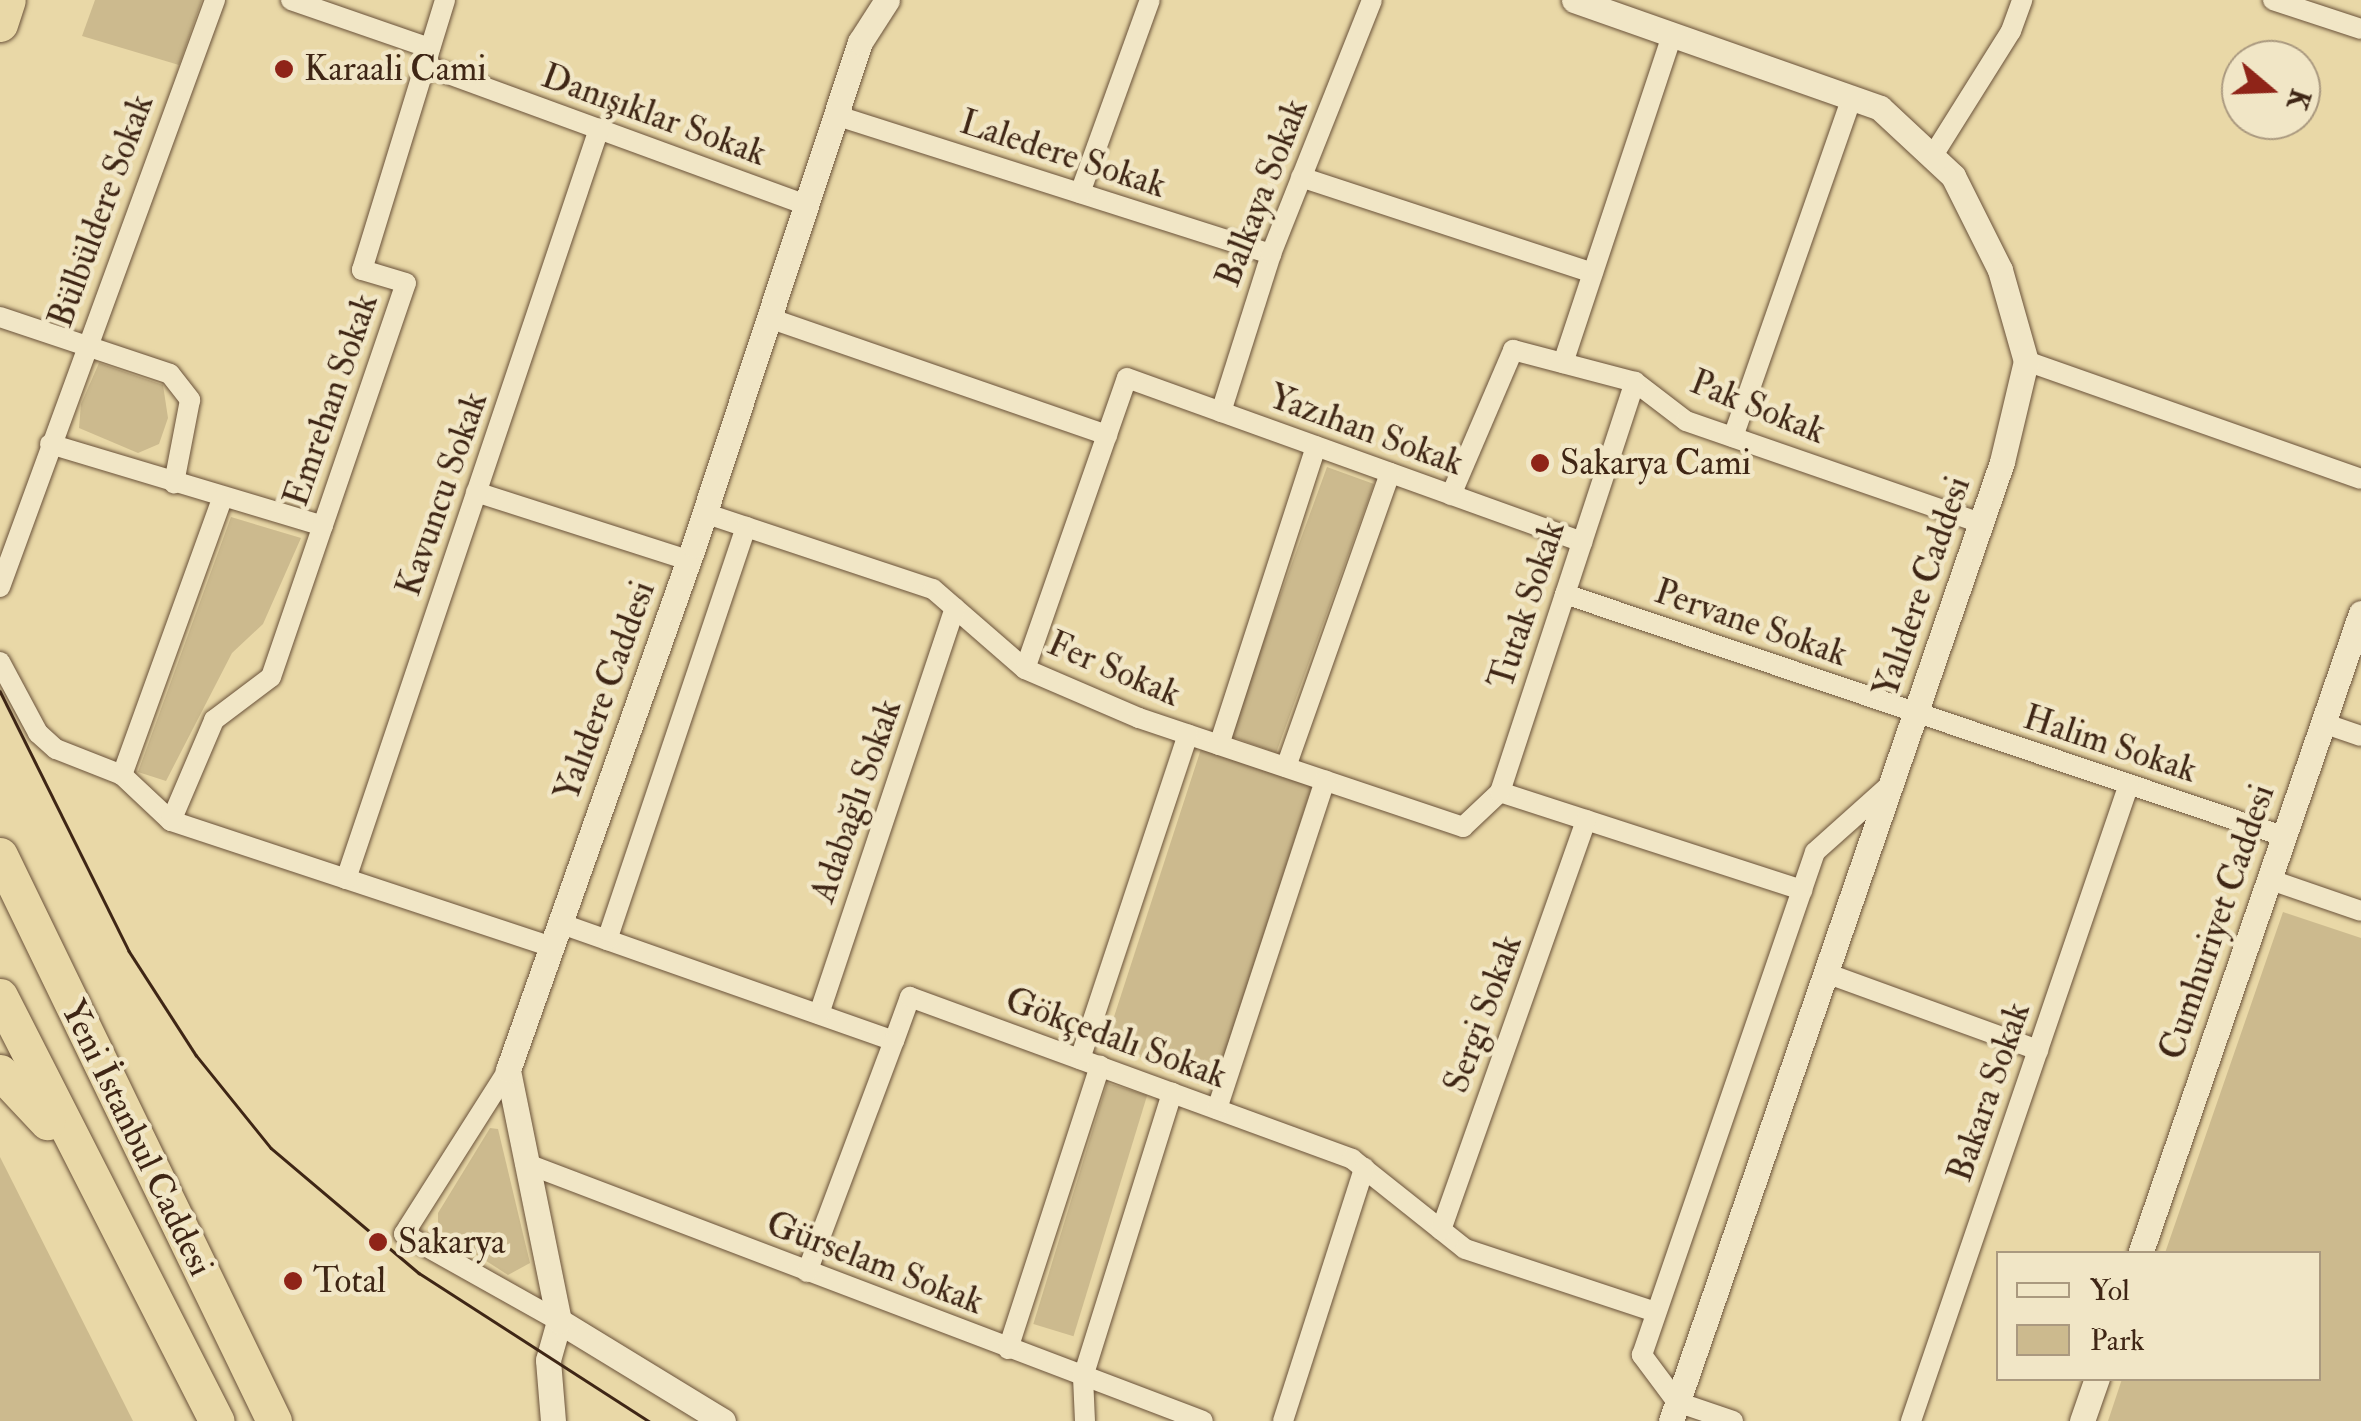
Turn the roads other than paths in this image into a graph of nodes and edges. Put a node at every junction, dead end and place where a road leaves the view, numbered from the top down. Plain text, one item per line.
1 (8, 0) edge
2 (214, 0) edge
3 (292, 0) edge
4 (445, 0) edge
5 (887, 0) edge
6 (1150, 0) edge
7 (1372, 0) edge
8 (1574, 0) edge
9 (2022, 0) edge
10 (2273, 0) edge
11 (0, 24) edge
12 (2361, 30) edge
13 (1672, 35) junction
14 (427, 56) junction
15 (1852, 98) junction
16 (836, 115) junction
17 (600, 130) junction
18 (1932, 157) junction
19 (1301, 177) junction
20 (1080, 193) junction
21 (806, 205) junction
22 (1270, 254) junction
23 (1593, 273) junction
24 (0, 317) edge
25 (768, 318) junction
26 (84, 348) junction
27 (2026, 361) junction
28 (1564, 363) junction
29 (1635, 382) junction
30 (1222, 412) junction
31 (1107, 435) junction
32 (1733, 437) junction
33 (50, 444) junction
34 (1316, 446) junction
35 (1390, 473) junction
36 (2361, 479) edge
37 (174, 484) junction
38 (476, 492) junction
39 (1451, 495) junction
40 (222, 498) junction
41 (704, 512) junction
42 (1981, 522) junction
43 (322, 526) junction
44 (746, 526) junction
45 (1582, 542) junction
46 (688, 560) junction
47 (0, 588) edge
48 (1565, 594) junction
49 (955, 608) junction
50 (2361, 613) edge
51 (0, 662) edge
52 (1025, 669) junction
53 (1916, 714) junction
54 (2322, 723) junction
55 (1188, 734) junction
56 (2361, 736) edge
57 (1219, 745) junction
58 (1286, 768) junction
59 (122, 775) junction
60 (1325, 780) junction
61 (2129, 784) junction
62 (1890, 785) junction
63 (1500, 792) junction
64 (1586, 820) junction
65 (171, 822) junction
66 (2283, 836) junction
67 (0, 855) edge
68 (346, 879) junction
69 (2268, 879) junction
70 (1802, 890) junction
71 (2361, 911) edge
72 (555, 935) junction
73 (607, 940) junction
74 (1826, 973) junction
75 (0, 996) edge
76 (819, 1014) junction
77 (894, 1041) junction
78 (2038, 1050) junction
79 (1090, 1063) junction
80 (508, 1070) junction
81 (0, 1072) edge
82 (1172, 1093) junction
83 (1216, 1110) junction
84 (82, 1161) junction
85 (525, 1162) junction
86 (1364, 1168) junction
87 (1441, 1230) junction
88 (2141, 1251) edge
89 (808, 1272) junction
90 (1656, 1312) junction
91 (558, 1321) junction
92 (1008, 1348) junction
93 (1082, 1377) junction
94 (2096, 1381) edge
95 (1674, 1412) edge
96 (214, 1418) edge
97 (274, 1421) edge
98 (553, 1421) edge
99 (724, 1421) edge
100 (1085, 1421) edge
101 (1203, 1421) edge
102 (1284, 1421) edge
103 (1733, 1421) edge
104 (1912, 1421) edge
105 (2082, 1421) edge

1 - 11 highway
2 - 26 street, Bülbüldere Sokak
3 - 14 street, Danışıklar Sokak
4 - 14 street, Emrehan Sokak
5 - 16 street, Yalıdere Caddesi
6 - 20 street
7 - 19 street, Balkaya Sokak
8 - 13 street
9 - 18 street
10 - 12 street
13 - 15 street
13 - 23 street
14 - 17 street, Danışıklar Sokak
14 - 43 street, Emrehan Sokak
15 - 18 street
15 - 32 street
16 - 20 street, Laledere Sokak
16 - 21 street, Yalıdere Caddesi
17 - 21 street, Danışıklar Sokak
17 - 38 street, Kavuncu Sokak
18 - 27 street
19 - 22 street, Balkaya Sokak
19 - 23 street
20 - 22 street, Laledere Sokak
21 - 25 street, Yalıdere Caddesi
22 - 30 street, Balkaya Sokak
23 - 28 street
24 - 26 street
25 - 31 street
25 - 41 street, Yalıdere Caddesi
26 - 33 street, Bülbüldere Sokak
26 - 37 street
27 - 36 street
27 - 42 street, Yalıdere Caddesi
28 - 29 street, Pak Sokak
28 - 39 street, Pak Sokak
29 - 32 street, Pak Sokak
29 - 45 street, Tutak Sokak
30 - 31 street, Yazıhan Sokak
30 - 34 street, Yazıhan Sokak
31 - 52 street
32 - 42 street, Pak Sokak
33 - 37 street
33 - 47 street, Bülbüldere Sokak
34 - 35 street, Yazıhan Sokak
34 - 57 street
35 - 39 street, Yazıhan Sokak
35 - 58 street
37 - 40 street
38 - 46 street
38 - 68 street, Kavuncu Sokak
39 - 45 street, Yazıhan Sokak
40 - 43 street
40 - 59 street
41 - 44 street, Fer Sokak
41 - 46 street, Yalıdere Caddesi
42 - 53 street, Yalıdere Caddesi
43 - 65 street, Emrehan Sokak
44 - 49 street, Fer Sokak
44 - 73 street
45 - 48 street, Tutak Sokak
46 - 72 street, Yalıdere Caddesi
48 - 53 street, Pervane Sokak
48 - 63 street, Tutak Sokak
49 - 52 street, Fer Sokak
49 - 76 street, Adabağlı Sokak
50 - 54 street, Cumhuriyet Caddesi
51 - 59 street
52 - 55 street, Fer Sokak
53 - 61 street, Halim Sokak
53 - 62 street, Yalıdere Caddesi
54 - 56 street
54 - 66 street, Cumhuriyet Caddesi
55 - 57 street, Fer Sokak
55 - 79 street
57 - 58 street, Fer Sokak
58 - 60 street, Fer Sokak
59 - 65 street
60 - 63 street, Fer Sokak
60 - 83 street
61 - 66 street, Halim Sokak
61 - 78 street, Bakara Sokak
62 - 70 street
62 - 74 street, Yalıdere Caddesi
63 - 64 street
64 - 70 street
64 - 87 street, Sergi Sokak
65 - 68 street
66 - 69 street, Cumhuriyet Caddesi
67 - 97 highway, Yeni İstanbul Caddesi
68 - 72 street
69 - 71 street
69 - 88 street, Cumhuriyet Caddesi
70 - 90 street
72 - 73 street
72 - 80 street, Yalıdere Caddesi
73 - 76 street
74 - 78 street
74 - 95 street, Yalıdere Caddesi
75 - 84 highway, Yeni İstanbul Caddesi
76 - 77 street
77 - 79 street, Gökçedalı Sokak
77 - 89 street
78 - 104 street, Bakara Sokak
79 - 82 street, Gökçedalı Sokak
79 - 92 street
80 - 85 street, Yalıdere Caddesi
80 - 91 street
81 - 84 highway
82 - 83 street, Gökçedalı Sokak
82 - 93 street
83 - 86 street, Gökçedalı Sokak
84 - 96 highway, Yeni İstanbul Caddesi
85 - 89 street, Gürselam Sokak
85 - 91 street, Yalıdere Caddesi
86 - 87 street, Gökçedalı Sokak
86 - 102 street
87 - 90 street, Gökçedalı Sokak
89 - 92 street, Gürselam Sokak
90 - 95 street
91 - 98 street, Yalıdere Caddesi
91 - 99 street
92 - 93 street, Gürselam Sokak
93 - 100 street
93 - 101 street, Gürselam Sokak
94 - 105 street
95 - 103 street

